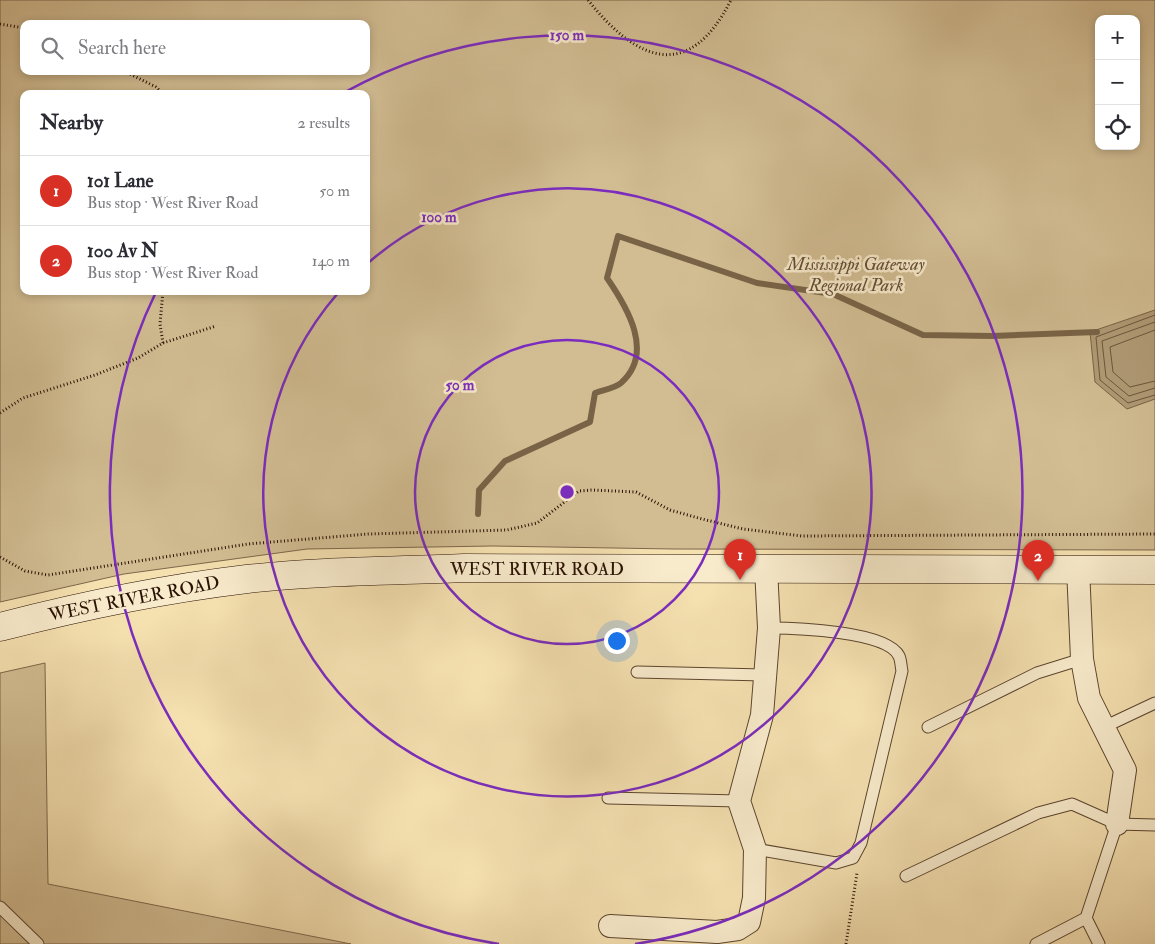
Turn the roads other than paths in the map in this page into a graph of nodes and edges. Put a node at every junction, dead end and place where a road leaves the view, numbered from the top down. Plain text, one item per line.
1 (766, 568) junction
2 (1078, 568) junction
3 (1155, 570) edge
4 (0, 627) edge
5 (770, 628) junction
6 (1082, 659) junction
7 (637, 672) dead end
8 (764, 675) junction
9 (1155, 703) edge
10 (928, 727) dead end
11 (1104, 727) junction
12 (608, 798) dead end
13 (739, 801) junction
14 (1117, 824) junction
15 (1155, 825) edge
16 (755, 849) junction
17 (906, 876) dead end
18 (0, 907) edge
19 (1086, 918) junction
20 (610, 926) dead end
21 (38, 944) edge
22 (1036, 944) edge
23 (1099, 944) edge

1 - 2 street, WEST RIVER ROAD
1 - 4 street, WEST RIVER ROAD
1 - 5 street
2 - 3 street, WEST RIVER ROAD
2 - 6 street
5 - 8 street
5 - 16 lane
6 - 10 lane
6 - 11 street
7 - 8 lane
8 - 13 street
9 - 11 lane
11 - 14 street
12 - 13 lane
13 - 16 street
14 - 15 lane
14 - 17 lane
14 - 19 lane
16 - 20 street
18 - 21 lane
19 - 22 lane
19 - 23 lane

